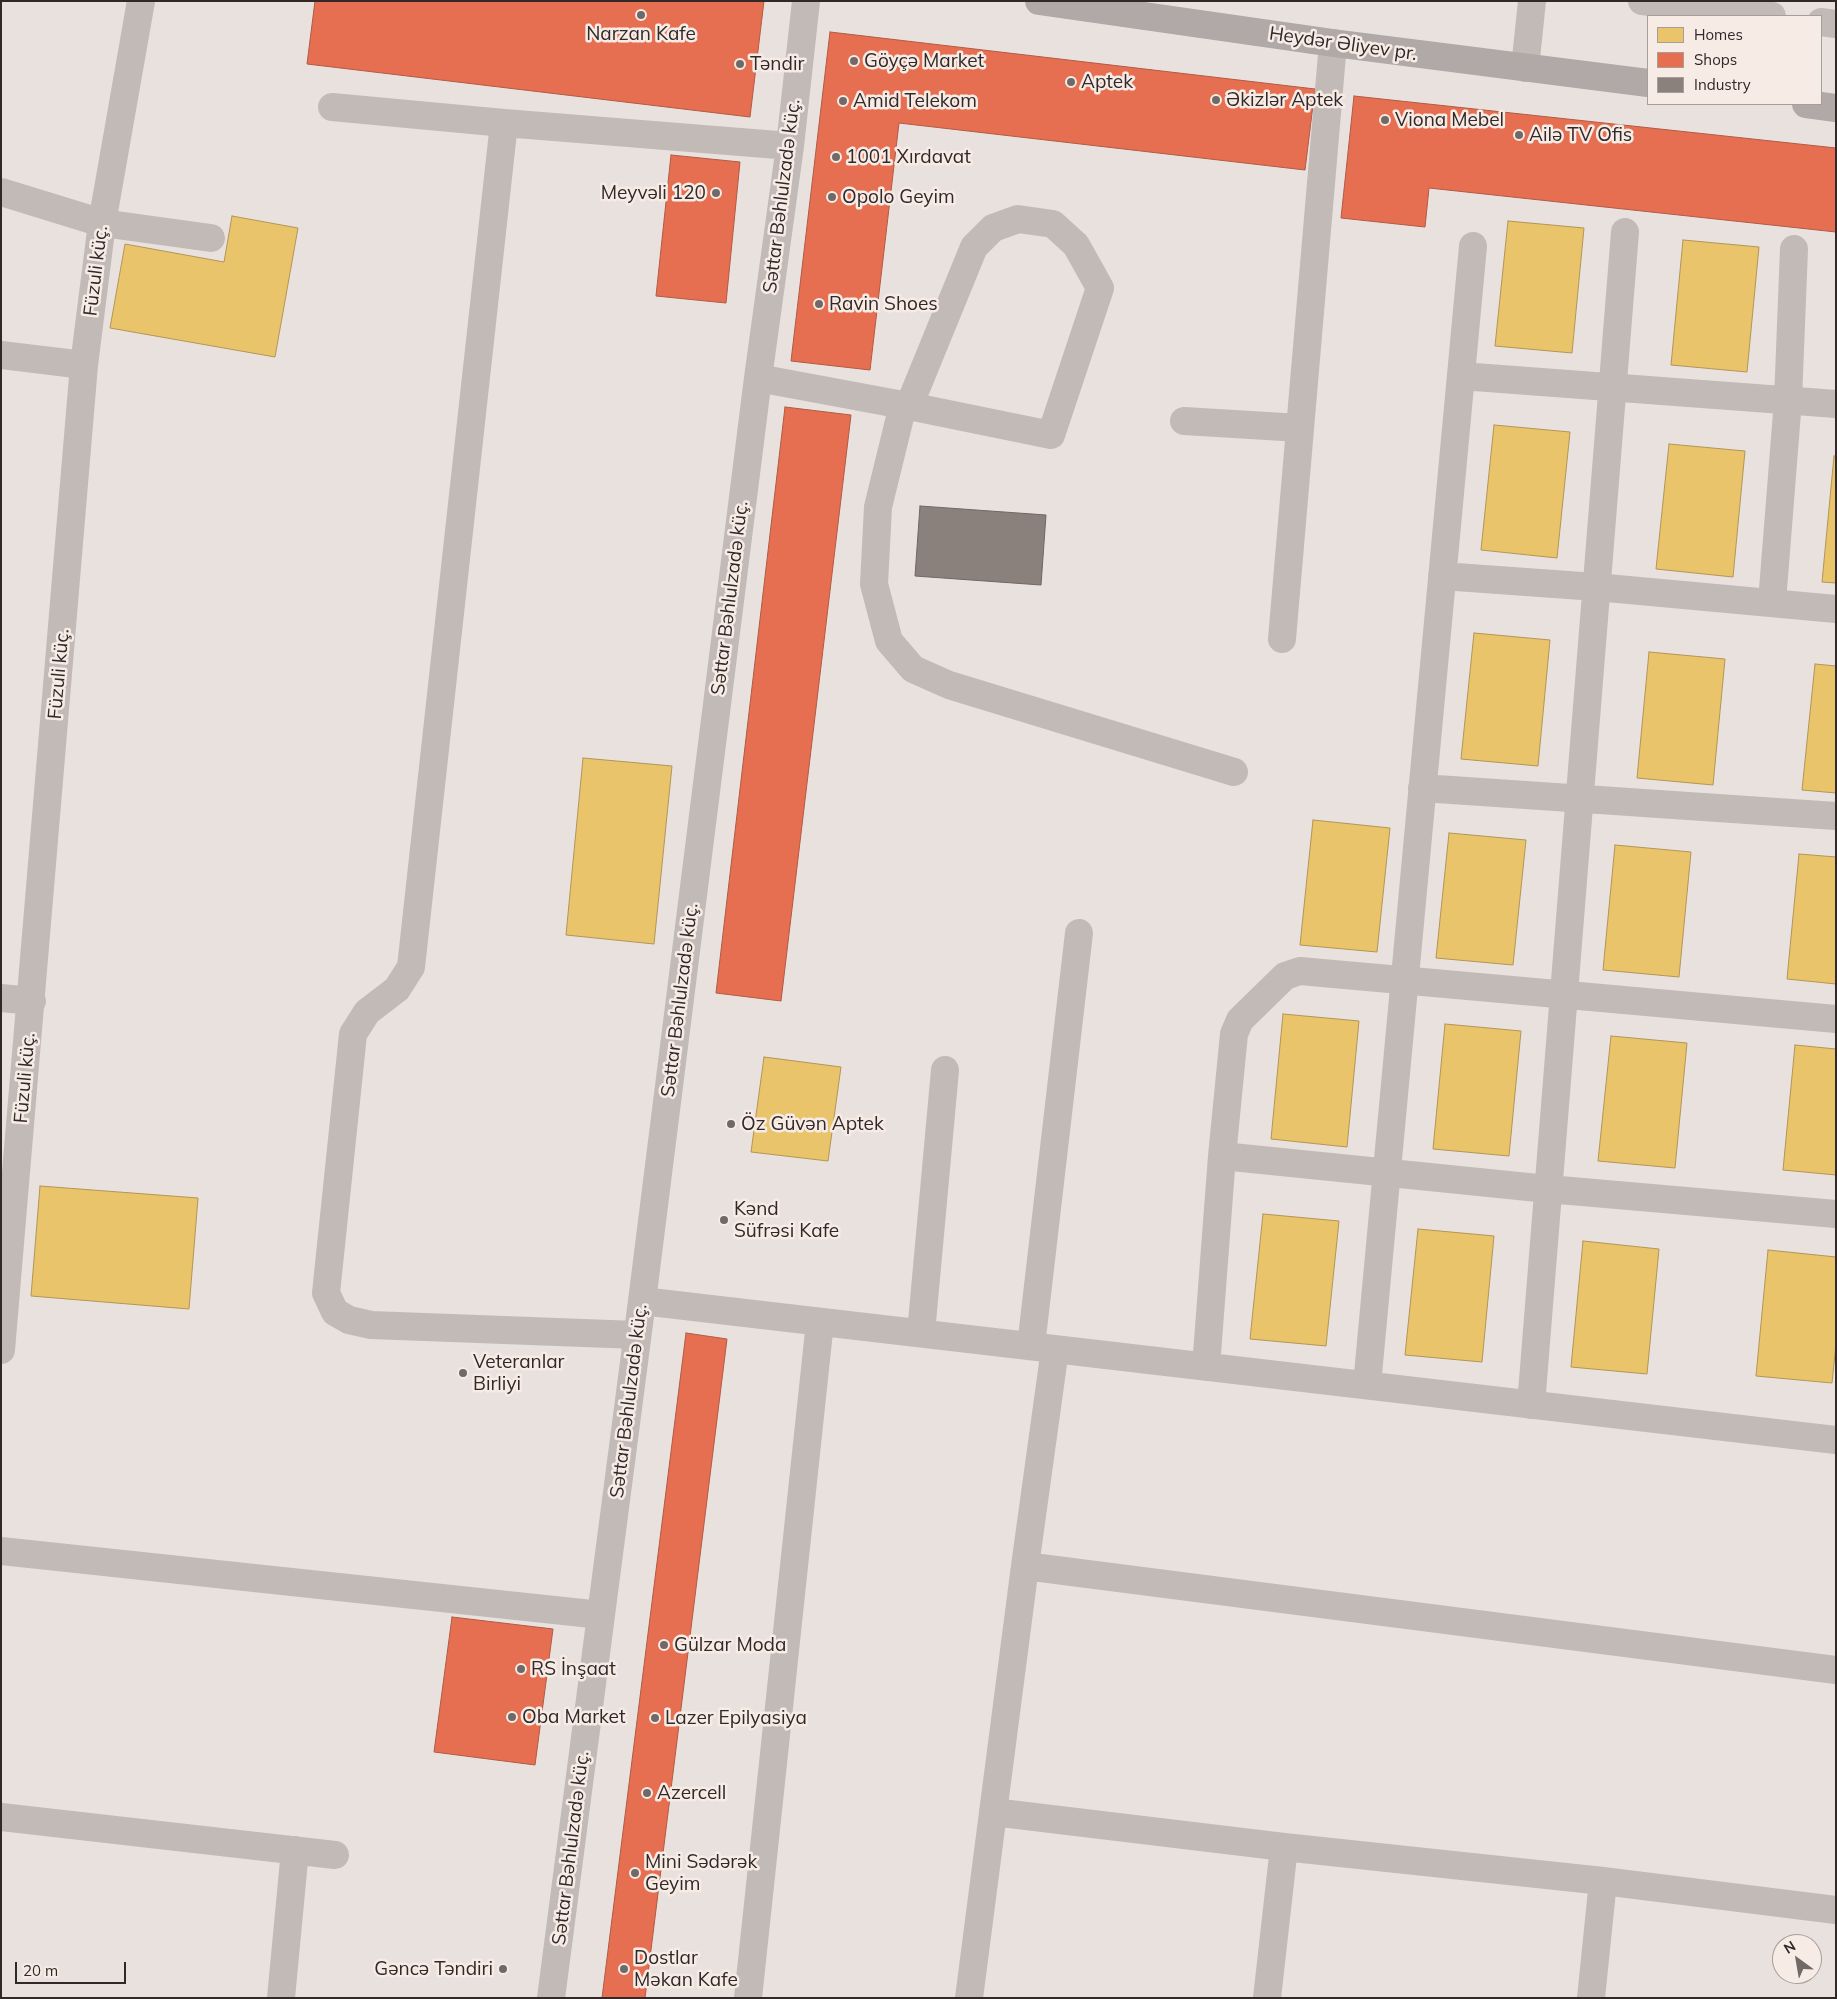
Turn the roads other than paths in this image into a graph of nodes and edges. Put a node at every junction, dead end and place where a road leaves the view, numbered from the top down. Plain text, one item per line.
1 (141, 1) edge
2 (806, 1) edge
3 (1039, 1) edge
4 (1532, 1) edge
5 (1642, 1) edge
6 (1763, 15) edge
7 (1822, 22) edge
8 (1836, 24) edge
9 (1333, 43) junction
10 (1525, 68) junction
11 (1647, 84) edge
12 (1814, 105) edge
13 (332, 107) dead end
14 (1836, 108) edge
15 (504, 123) junction
16 (790, 146) junction
17 (1, 192) edge
18 (102, 224) junction
19 (1625, 232) dead end
20 (211, 238) dead end
21 (1473, 246) dead end
22 (1794, 249) dead end
23 (1, 355) edge
24 (84, 365) junction
25 (1461, 376) junction
26 (758, 378) junction
27 (1612, 387) junction
28 (1788, 400) junction
29 (1836, 404) edge
30 (906, 405) junction
31 (1184, 421) dead end
32 (1300, 428) junction
33 (1442, 576) junction
34 (1596, 587) junction
35 (1772, 602) junction
36 (1836, 609) edge
37 (1282, 639) dead end
38 (1234, 772) dead end
39 (1422, 788) junction
40 (1580, 798) junction
41 (1836, 816) edge
42 (1079, 933) dead end
43 (1404, 980) junction
44 (1564, 994) junction
45 (1, 998) edge
46 (32, 1001) junction
47 (1836, 1019) edge
48 (945, 1070) dead end
49 (1222, 1156) junction
50 (1387, 1172) junction
51 (1548, 1189) junction
52 (1836, 1214) edge
53 (642, 1301) junction
54 (820, 1322) junction
55 (920, 1333) junction
56 (637, 1335) junction
57 (1043, 1348) junction
58 (1, 1350) edge
59 (1206, 1366) junction
60 (1367, 1386) junction
61 (1531, 1405) junction
62 (1836, 1440) edge
63 (1, 1551) edge
64 (1025, 1566) junction
65 (601, 1614) junction
66 (1836, 1670) edge
67 (993, 1812) junction
68 (1, 1817) edge
69 (1284, 1847) junction
70 (295, 1850) junction
71 (335, 1855) dead end
72 (1603, 1881) junction
73 (1836, 1910) edge
74 (280, 1998) edge
75 (551, 1998) edge
76 (748, 1998) edge
77 (969, 1998) edge
78 (1267, 1998) edge
79 (1591, 1998) edge

1 - 18 street, Füzuli küç.
2 - 16 street, Səttar Bəhlulzadə küç.
3 - 9 main road, Heydər Əliyev pr.
4 - 10 street
5 - 6 street
7 - 8 street
9 - 10 main road, Heydər Əliyev pr.
9 - 32 street
10 - 11 main road, Heydər Əliyev pr.
12 - 14 main road
13 - 15 street
15 - 16 street
15 - 56 street
16 - 26 street, Səttar Bəhlulzadə küç.
17 - 18 street
18 - 20 street
18 - 24 street, Füzuli küç.
19 - 27 street
21 - 25 street
22 - 28 street
23 - 24 street
24 - 46 street, Füzuli küç.
25 - 27 street
25 - 33 street
26 - 30 street
26 - 53 street, Səttar Bəhlulzadə küç.
27 - 28 street
27 - 34 street
28 - 29 street
28 - 35 street
30 - 30 street
30 - 38 street
31 - 32 street
32 - 37 street
33 - 34 street
33 - 39 street
34 - 35 street
34 - 40 street
35 - 36 street
39 - 40 street
39 - 43 street
40 - 41 street
40 - 44 street
42 - 57 street
43 - 44 street
43 - 49 street
43 - 50 street
44 - 47 street
44 - 51 street
45 - 46 street
46 - 58 street, Füzuli küç.
48 - 55 street
49 - 50 street
49 - 59 street
50 - 51 street
50 - 60 street
51 - 52 street
51 - 61 street
53 - 54 street
53 - 56 street, Səttar Bəhlulzadə küç.
54 - 55 street
54 - 76 street
55 - 57 street
56 - 65 street, Səttar Bəhlulzadə küç.
57 - 59 street
57 - 64 street
59 - 60 street
60 - 61 street
61 - 62 street
63 - 65 street
64 - 66 street
64 - 67 street
65 - 75 street, Səttar Bəhlulzadə küç.
67 - 69 street
67 - 77 street
68 - 70 street
69 - 72 street
69 - 78 street
70 - 71 street
70 - 74 street
72 - 73 street
72 - 79 street

